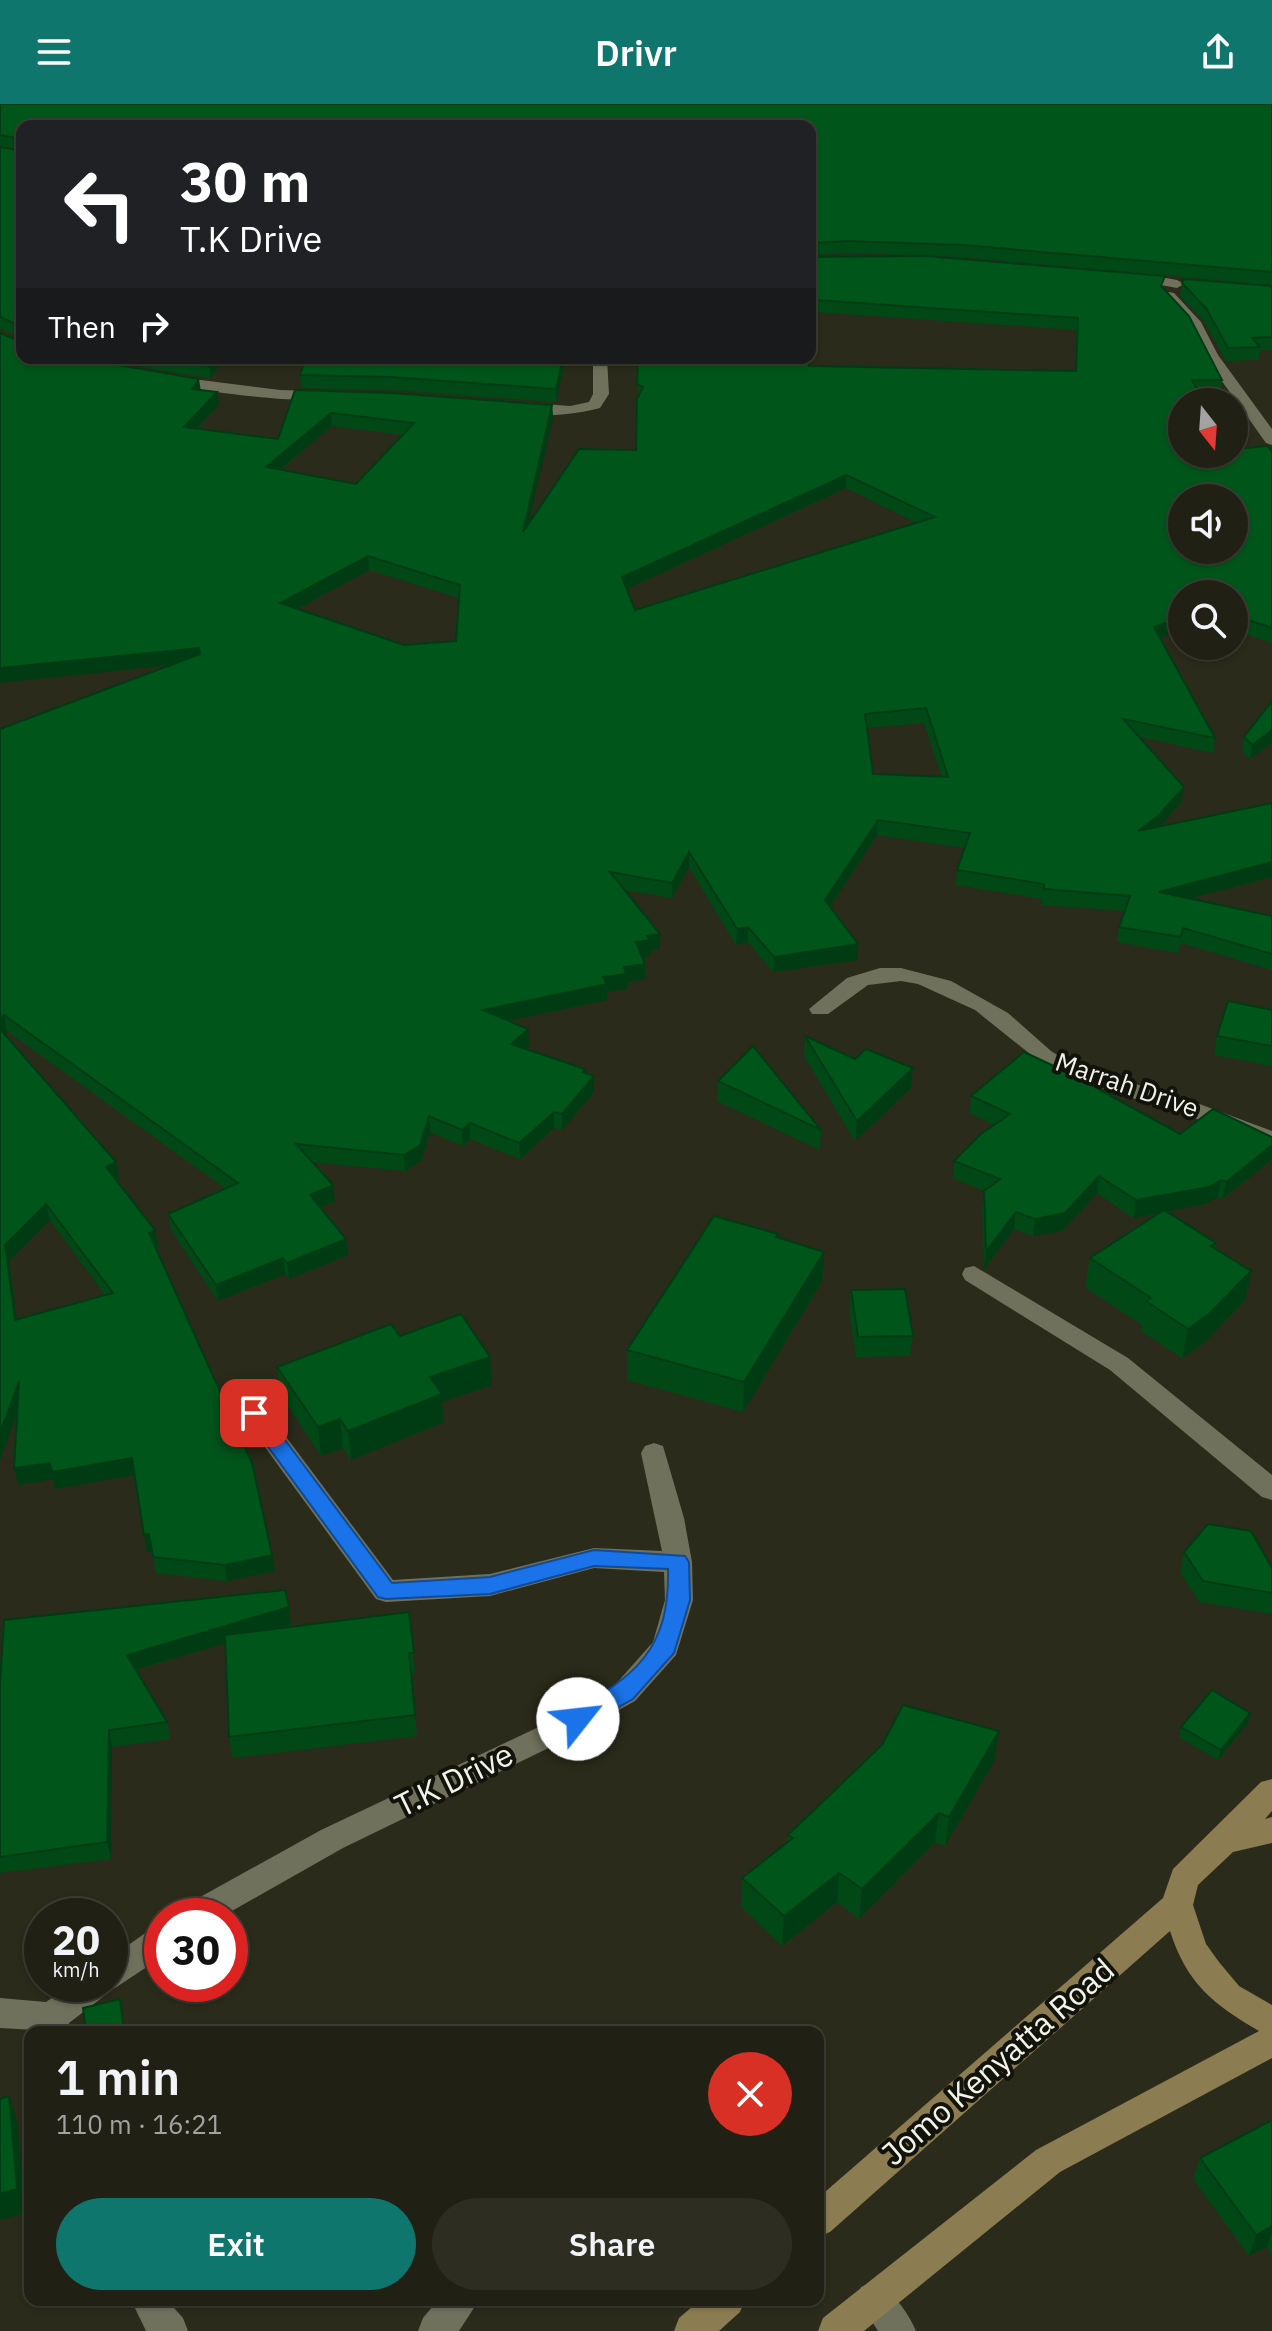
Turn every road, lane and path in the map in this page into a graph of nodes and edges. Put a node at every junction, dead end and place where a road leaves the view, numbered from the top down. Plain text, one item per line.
1 (1115, 278) edge
2 (600, 364) edge
3 (153, 377) edge
4 (336, 397) edge
5 (496, 406) edge
6 (1272, 440) edge
7 (820, 1009) dead end
8 (1272, 1139) edge
9 (974, 1274) dead end
10 (254, 1413) dead end
11 (654, 1453) dead end
12 (1272, 1490) edge
13 (678, 1562) junction
14 (1272, 1791) edge
15 (1272, 1830) edge
16 (1224, 1841) junction
17 (227, 1898) edge
18 (1177, 1905) junction
19 (78, 2002) edge
20 (0, 2013) edge
21 (1272, 2022) edge
22 (53, 2025) edge
23 (1272, 2041) edge
24 (824, 2215) edge
25 (873, 2298) junction
26 (151, 2306) edge
27 (456, 2306) edge
28 (720, 2306) edge
29 (170, 2331) edge
30 (436, 2331) edge
31 (692, 2331) edge
32 (836, 2331) edge
33 (899, 2331) edge

1 - 6 street
2 - 5 street
3 - 4 street
7 - 8 street, Marrah Drive
9 - 12 street
10 - 13 street
11 - 13 street, T.K Drive
13 - 17 street, T.K Drive
14 - 16 main road
15 - 16 main road
16 - 18 main road
18 - 21 main road
18 - 24 main road, Jomo Kenyatta Road
19 - 22 street
20 - 22 street
23 - 25 main road
25 - 32 main road
25 - 33 lane
26 - 29 street
27 - 30 street
28 - 31 main road

